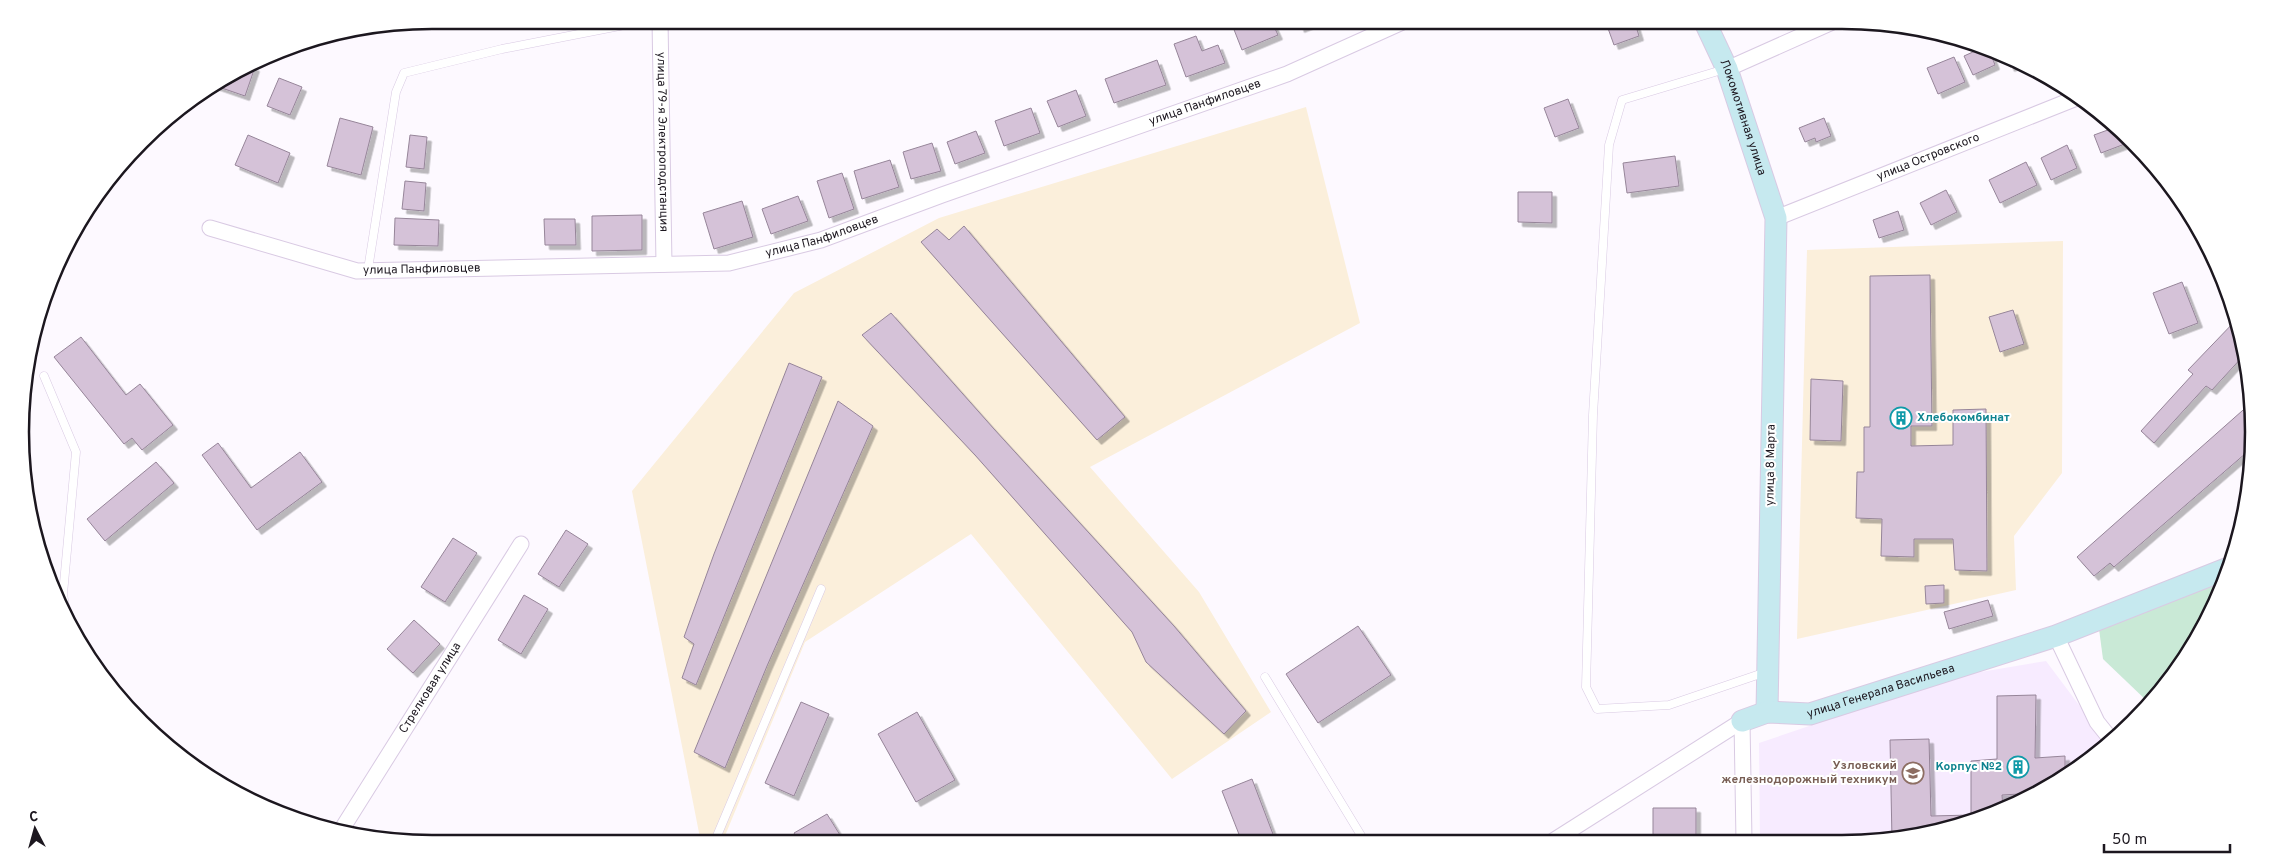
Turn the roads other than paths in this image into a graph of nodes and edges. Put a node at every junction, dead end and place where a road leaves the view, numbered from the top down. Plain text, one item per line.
1 (604, 29) edge
2 (660, 29) edge
3 (1387, 29) edge
4 (1708, 29) edge
5 (1817, 29) edge
6 (1727, 69) junction
7 (2071, 100) edge
8 (1776, 218) junction
9 (210, 228) dead end
10 (369, 262) dead end
11 (664, 264) junction
12 (44, 376) dead end
13 (521, 544) dead end
14 (2221, 571) edge
15 (821, 589) dead end
16 (63, 595) edge
17 (2056, 636) junction
18 (1768, 671) junction
19 (1265, 678) dead end
20 (1767, 712) junction
21 (1742, 721) junction
22 (2108, 735) edge
23 (344, 826) edge
24 (717, 835) edge
25 (1361, 835) edge
26 (1562, 835) edge
27 (1744, 835) edge

1 - 10 lane
2 - 11 street, улица 79-я Электроподстанция
3 - 11 street, улица Панфиловцев
4 - 6 main road, Локомотивная улица
5 - 6 street
6 - 8 main road, Локомотивная улица
6 - 18 lane
7 - 8 street, улица Островского
8 - 18 main road, улица 8 Марта
9 - 11 street, улица Панфиловцев
12 - 16 lane
13 - 23 street, Стрелковая улица
14 - 17 main road, улица Генерала Васильева
15 - 24 lane
17 - 20 main road, улица Генерала Васильева
17 - 22 street
18 - 20 main road, улица 8 Марта
19 - 25 lane
20 - 21 main road, улица Генерала Васильева
21 - 26 street, улица Генерала Васильева
21 - 27 street

